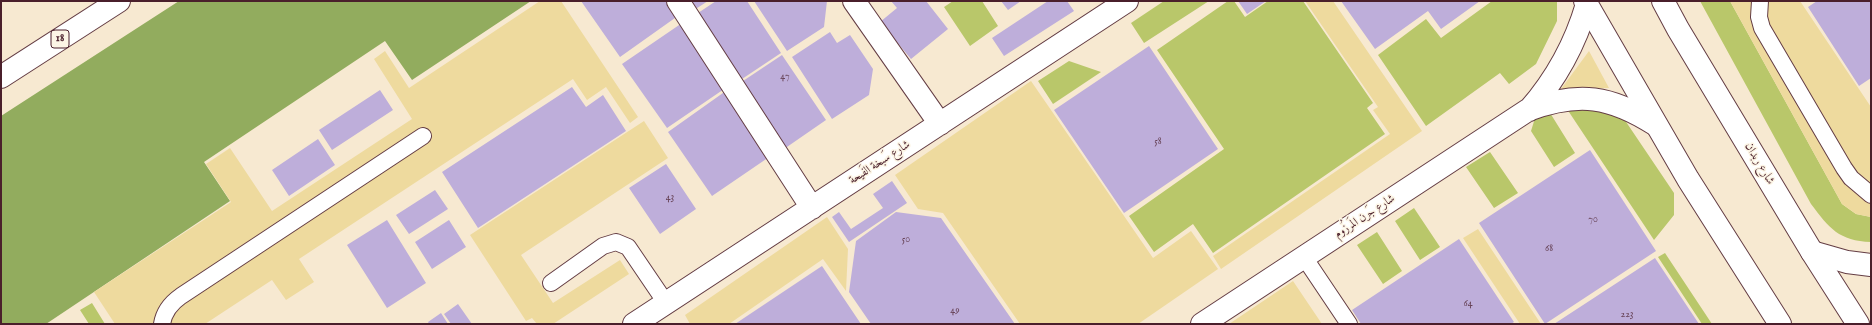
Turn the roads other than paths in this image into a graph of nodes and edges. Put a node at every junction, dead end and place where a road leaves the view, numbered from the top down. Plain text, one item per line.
1 (119, 1) edge
2 (678, 1) edge
3 (854, 1) edge
4 (1663, 1) edge
5 (1760, 1) edge
6 (1123, 2) edge
7 (1586, 3) edge
8 (1, 77) edge
9 (1528, 110) junction
10 (940, 124) junction
11 (1656, 125) junction
12 (423, 136) dead end
13 (1871, 195) edge
14 (812, 208) junction
15 (1812, 252) junction
16 (1304, 257) junction
17 (1871, 265) edge
18 (551, 283) dead end
19 (666, 303) junction
20 (162, 324) edge
21 (634, 324) edge
22 (1202, 324) edge
23 (1349, 324) edge
24 (1780, 324) edge
25 (1858, 324) edge

1 - 8 street, 18
2 - 14 street
3 - 10 street
4 - 15 street, شارع ربدان
5 - 13 lane
6 - 10 street, شارع سَبخة الفَيحة
7 - 9 street, شارع جَرن المَرزُوم
7 - 11 street
9 - 11 street, شارع جَرن المَرزُوم
9 - 16 street, شارع جَرن المَرزُوم
10 - 14 street, شارع سَبخة الفَيحة
11 - 24 street
12 - 20 lane
14 - 19 street, شارع سَبخة الفَيحة
15 - 17 street
15 - 25 street, شارع ربدان
16 - 22 street, شارع جَرن المَرزُوم
16 - 23 lane
18 - 19 lane
19 - 21 street, شارع سَبخة الفَيحة

